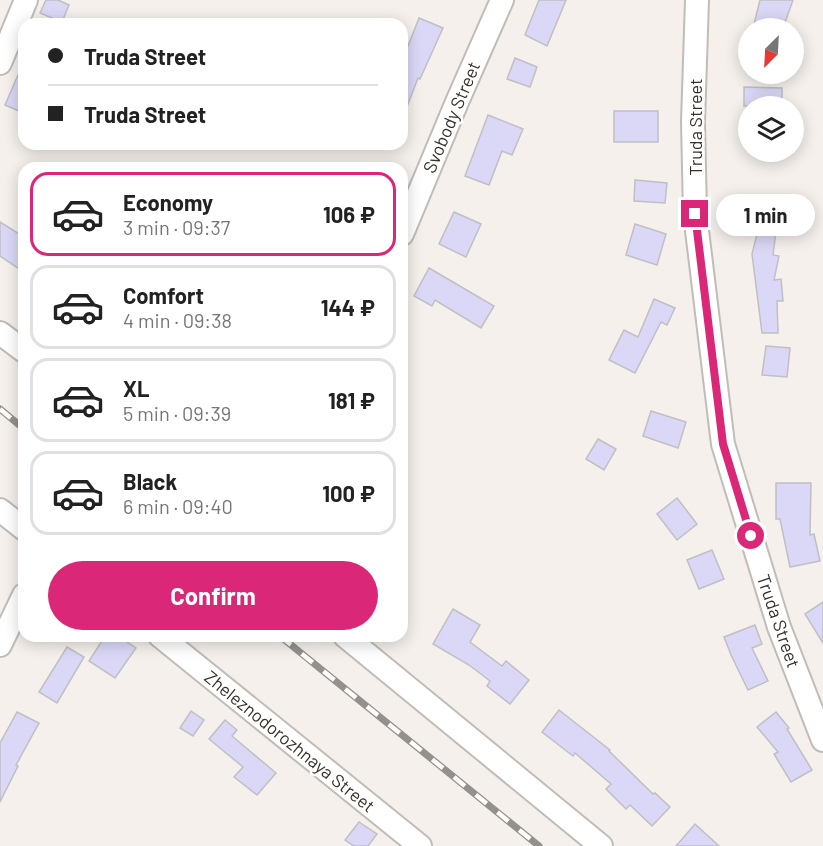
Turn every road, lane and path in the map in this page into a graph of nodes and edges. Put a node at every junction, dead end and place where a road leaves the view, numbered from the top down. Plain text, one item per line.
1 (27, 0) edge
2 (502, 0) edge
3 (698, 0) edge
4 (19, 18) edge
5 (18, 21) edge
6 (0, 63) edge
7 (408, 220) edge
8 (0, 333) edge
9 (18, 346) edge
10 (0, 510) edge
11 (18, 524) edge
12 (18, 608) edge
13 (167, 642) edge
14 (352, 642) edge
15 (0, 645) edge
16 (823, 740) edge
17 (420, 846) edge
18 (601, 846) edge

1 - 4 street
2 - 7 street, Svobody Street
3 - 16 street, Truda Street
5 - 6 street
8 - 9 street
10 - 11 street
12 - 15 street
13 - 17 street, Zheleznodorozhnaya Street
14 - 18 street

